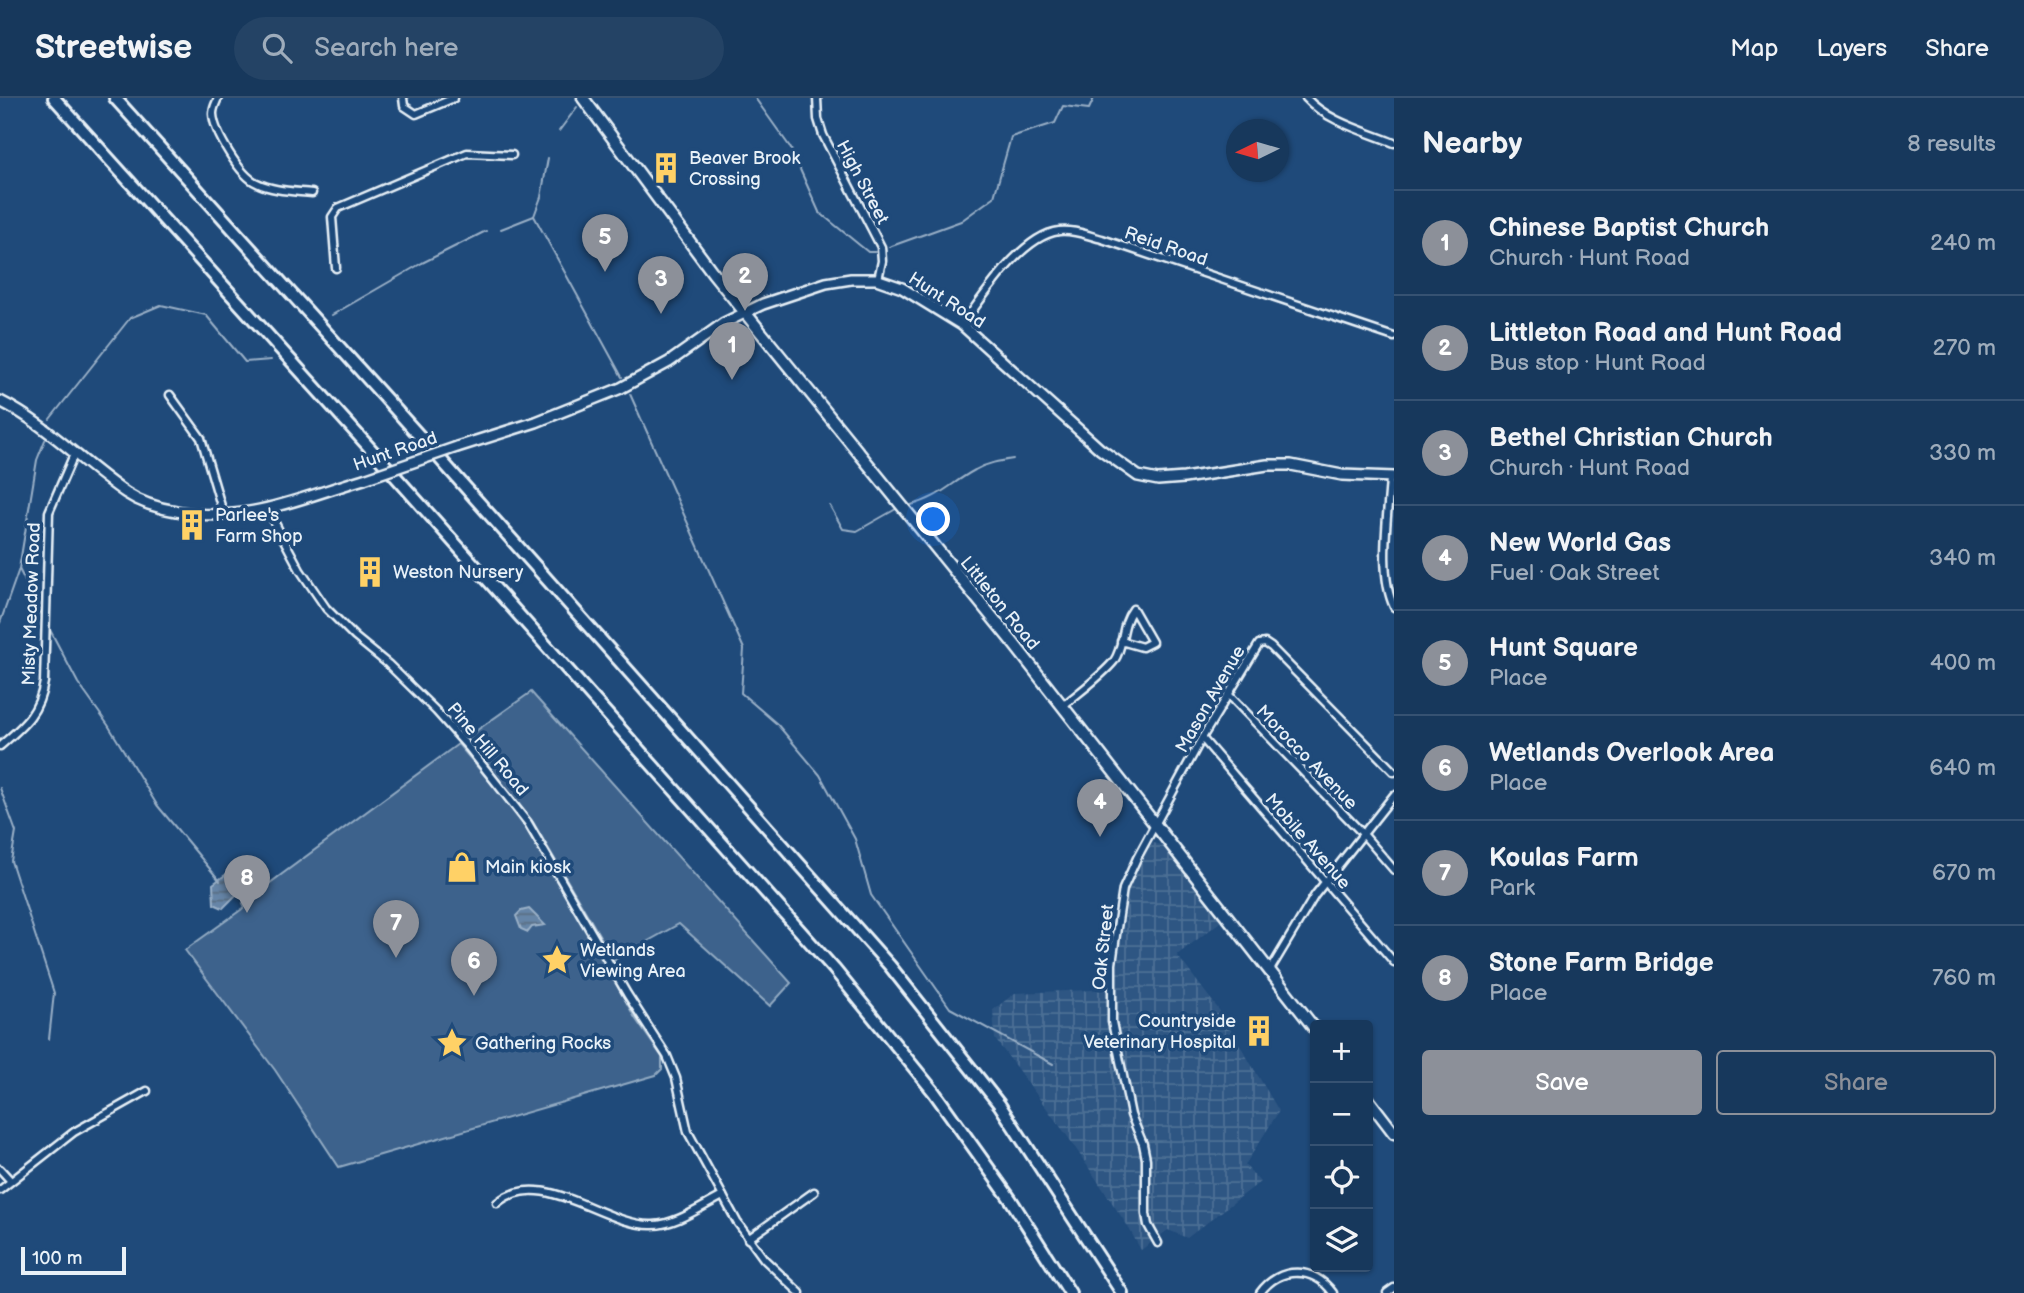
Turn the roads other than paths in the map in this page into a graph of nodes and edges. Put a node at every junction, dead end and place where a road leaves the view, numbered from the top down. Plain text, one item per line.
1 (54, 98) edge
2 (115, 98) edge
3 (218, 98) edge
4 (403, 98) edge
5 (454, 98) edge
6 (583, 98) edge
7 (817, 98) edge
8 (1306, 98) edge
9 (1393, 141) edge
10 (512, 155) dead end
11 (312, 193) dead end
12 (335, 268) dead end
13 (878, 279) junction
14 (744, 312) junction
15 (962, 325) junction
16 (1394, 337) edge
17 (170, 395) dead end
18 (0, 401) edge
19 (75, 452) junction
20 (1392, 477) edge
21 (268, 510) junction
22 (224, 516) junction
23 (1394, 607) edge
24 (1121, 641) junction
25 (1228, 694) junction
26 (1063, 706) junction
27 (1202, 738) junction
28 (0, 747) edge
29 (1394, 772) edge
30 (1394, 795) edge
31 (1155, 823) junction
32 (1363, 834) junction
33 (1394, 870) edge
34 (1325, 882) junction
35 (1394, 962) edge
36 (1270, 970) junction
37 (1310, 1023) edge
38 (147, 1091) dead end
39 (1373, 1106) edge
40 (1394, 1133) edge
41 (0, 1170) edge
42 (10, 1180) junction
43 (0, 1190) edge
44 (814, 1192) dead end
45 (723, 1196) junction
46 (497, 1203) dead end
47 (748, 1239) junction
48 (1158, 1243) dead end
49 (1394, 1287) edge
50 (800, 1293) edge
51 (1070, 1293) edge
52 (1122, 1293) edge
53 (1259, 1293) edge
54 (1333, 1293) edge
55 (1387, 1293) edge

1 - 51 highway
2 - 52 highway
3 - 11 street
4 - 5 street
6 - 14 main road, Littleton Road
7 - 13 street, High Street
8 - 9 street
10 - 12 street
13 - 14 street, Hunt Road
13 - 15 street, Hunt Road
14 - 21 street, Hunt Road, bridge
14 - 26 main road, Littleton Road
15 - 16 street, Reid Road
15 - 20 street, Hunt Road
17 - 22 street
18 - 19 street
19 - 22 street
19 - 28 street, Misty Meadow Road
20 - 23 street
21 - 22 street
21 - 45 street, Pine Hill Road
24 - 24 street
24 - 26 street
25 - 27 street, Mason Avenue
25 - 29 street, Mason Avenue
25 - 32 street, Morocco Avenue
26 - 31 main road, Littleton Road
27 - 31 street, Mason Avenue
27 - 34 street, Mobile Avenue
30 - 32 street
31 - 36 main road, Littleton Road
31 - 48 street, Oak Street
32 - 33 street, Morocco Avenue
32 - 34 street
34 - 35 street, Mobile Avenue
34 - 36 street
36 - 37 main road, Littleton Road
38 - 42 street
39 - 40 main road
41 - 42 street
42 - 43 street
44 - 47 street
45 - 46 street
45 - 47 street, Pine Hill Road
47 - 50 street, Pine Hill Road
49 - 55 street
53 - 54 street

